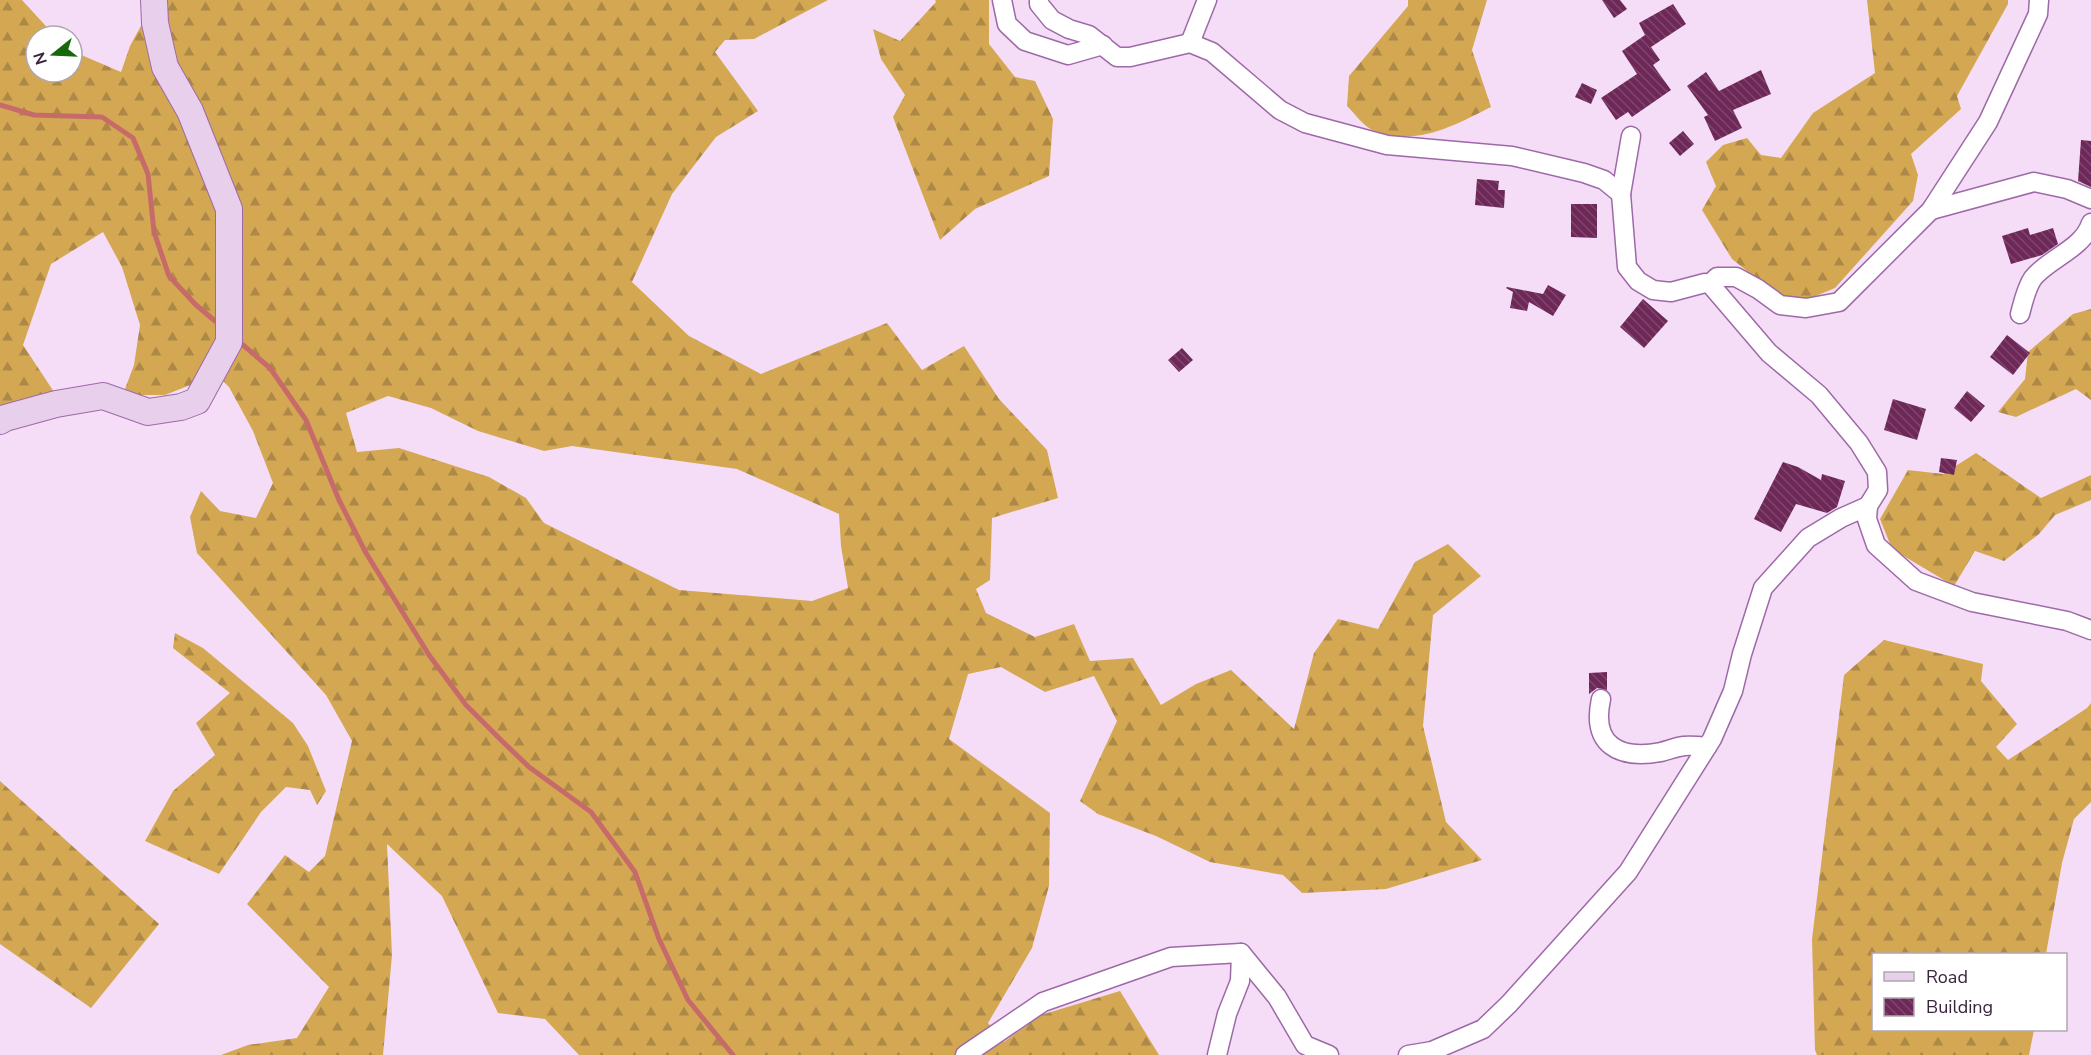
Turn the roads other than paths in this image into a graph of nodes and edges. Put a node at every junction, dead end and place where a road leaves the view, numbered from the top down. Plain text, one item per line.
1 (154, 0) edge
2 (1002, 0) edge
3 (1039, 0) edge
4 (1207, 0) edge
5 (2039, 0) edge
6 (1190, 43) junction
7 (1103, 45) junction
8 (1632, 136) dead end
9 (1622, 194) junction
10 (2091, 199) edge
11 (1931, 210) junction
12 (2091, 223) edge
13 (1710, 284) junction
14 (2020, 314) dead end
15 (0, 421) edge
16 (1868, 506) junction
17 (2091, 630) edge
18 (1601, 699) dead end
19 (1707, 747) junction
20 (1241, 953) junction
21 (965, 1055) edge
22 (1217, 1055) edge
23 (1329, 1055) edge
24 (1408, 1055) edge

1 - 15 street
2 - 7 street
3 - 7 street
4 - 6 street
5 - 11 street
6 - 7 street
6 - 9 street
8 - 9 street
9 - 13 street
10 - 11 street
11 - 13 street
12 - 14 street
13 - 16 street
16 - 17 street
16 - 19 street
18 - 19 street
19 - 24 street
20 - 21 street
20 - 22 street
20 - 23 street

